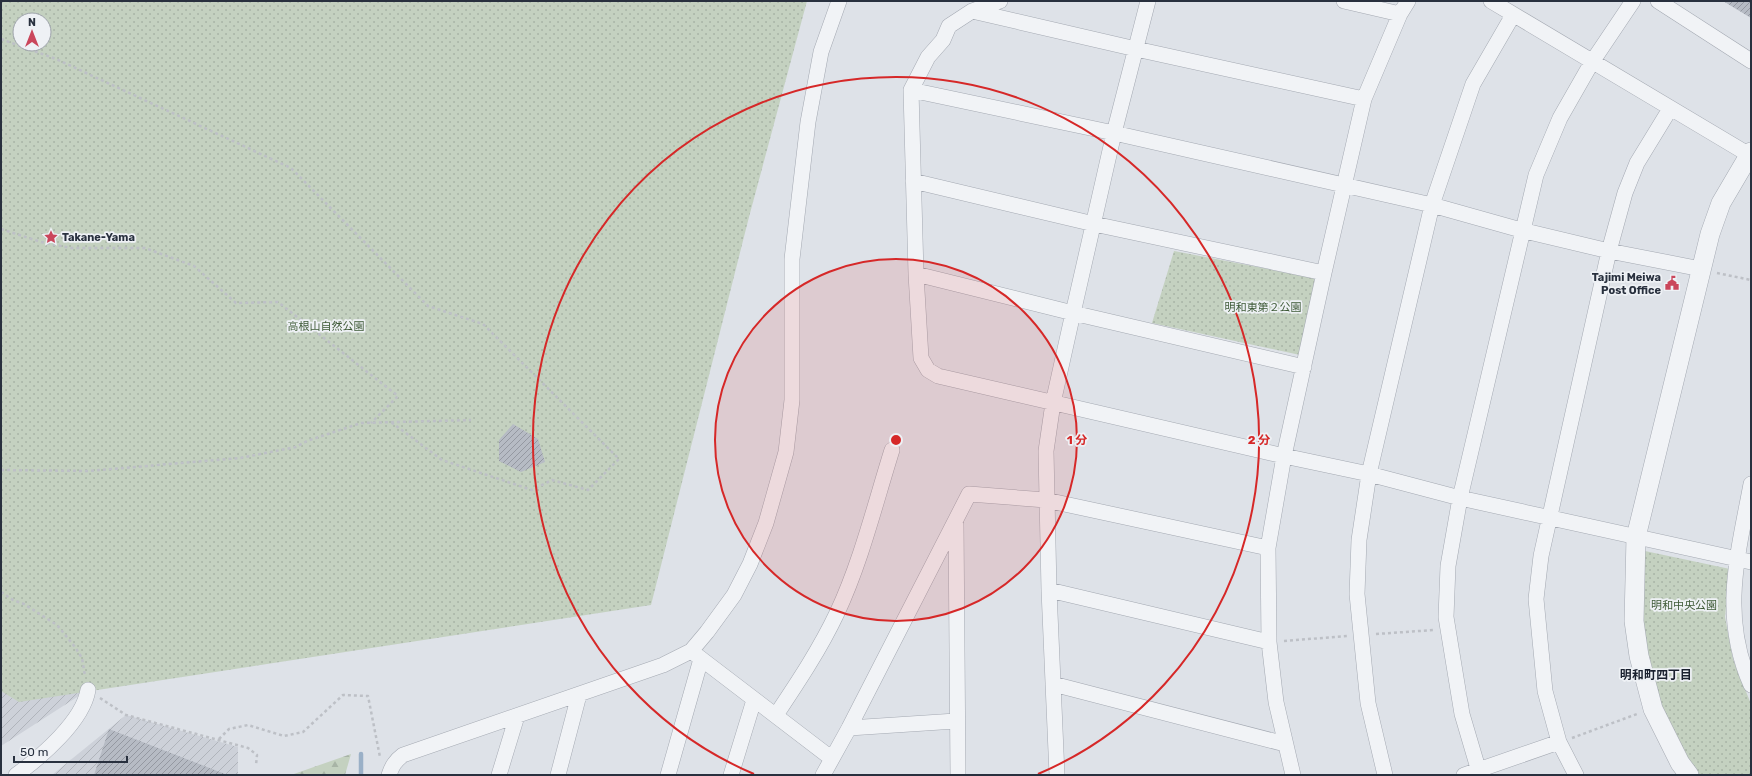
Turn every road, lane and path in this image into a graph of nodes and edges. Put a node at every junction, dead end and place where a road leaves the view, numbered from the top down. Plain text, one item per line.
1 (839, 1) edge
2 (1000, 1) edge
3 (1148, 1) edge
4 (1344, 1) edge
5 (1408, 1) edge
6 (1490, 1) edge
7 (1633, 1) edge
8 (1658, 1) edge
9 (972, 12) junction
10 (1400, 14) junction
11 (1513, 14) junction
12 (1, 39) edge
13 (1136, 50) junction
14 (1751, 61) edge
15 (1592, 62) junction
16 (911, 90) junction
17 (1364, 99) junction
18 (1670, 108) junction
19 (1114, 133) junction
20 (1750, 154) edge
21 (913, 181) junction
22 (1345, 185) junction
23 (1432, 205) junction
24 (1094, 224) junction
25 (1, 229) edge
26 (1521, 230) junction
27 (1609, 251) junction
28 (1701, 269) junction
29 (1324, 273) junction
30 (916, 274) junction
31 (1751, 280) edge
32 (1073, 313) junction
33 (1304, 367) junction
34 (1053, 403) junction
35 (471, 420) dead end
36 (371, 422) junction
37 (391, 422) junction
38 (892, 450) dead end
39 (1284, 456) junction
40 (1, 470) edge
41 (1369, 474) junction
42 (1751, 484) edge
43 (1460, 498) junction
44 (1046, 500) junction
45 (1550, 517) junction
46 (956, 521) junction
47 (1636, 537) junction
48 (1268, 548) junction
49 (1744, 560) edge
50 (1049, 590) junction
51 (1, 592) edge
52 (1269, 642) junction
53 (696, 655) junction
54 (1750, 680) edge
55 (1053, 684) junction
56 (88, 690) junction
57 (579, 694) junction
58 (754, 700) junction
59 (1653, 709) junction
60 (776, 715) junction
61 (518, 716) junction
62 (956, 721) junction
63 (849, 728) junction
64 (218, 740) junction
65 (1559, 742) junction
66 (1285, 744) junction
67 (831, 758) junction
68 (256, 765) dead end
69 (390, 771) edge
70 (1474, 773) edge
71 (16, 775) edge
72 (499, 775) edge
73 (558, 775) edge
74 (668, 775) edge
75 (731, 775) edge
76 (823, 775) edge
77 (958, 775) edge
78 (1057, 775) edge
79 (1293, 775) edge
80 (1385, 775) edge
81 (1576, 775) edge
82 (1689, 775) edge

1 - 53 street
2 - 9 street
3 - 13 street
4 - 10 street
5 - 10 street
6 - 11 street
7 - 15 street
8 - 14 street
9 - 13 street
9 - 16 street
10 - 17 street
11 - 15 street
11 - 23 street
12 - 37 path
13 - 17 street
13 - 19 street
15 - 18 street
15 - 26 street
16 - 19 street
16 - 21 street
17 - 22 street
18 - 20 street
18 - 27 street
19 - 22 street
19 - 24 street
20 - 28 street
21 - 24 street
21 - 30 street
22 - 23 street
22 - 29 street
23 - 26 street
23 - 41 street
24 - 29 street
24 - 32 street
25 - 36 path
26 - 27 street
26 - 43 street
27 - 28 street
27 - 45 street
28 - 31 path
28 - 47 street
29 - 33 street
30 - 32 street
30 - 34 street
32 - 33 street
32 - 34 street
33 - 39 street
34 - 39 street
34 - 44 street
35 - 37 path
36 - 37 path
36 - 40 path
38 - 60 street
39 - 41 street
39 - 48 street
41 - 43 street
41 - 80 street
42 - 49 street
43 - 45 street
43 - 70 street
44 - 46 street
44 - 48 street
44 - 50 street
45 - 47 street
45 - 65 street
46 - 62 street
46 - 63 street
47 - 49 street
47 - 59 street
48 - 52 street
49 - 54 street
50 - 52 street
50 - 55 street
51 - 56 path
52 - 66 street
53 - 57 street
53 - 58 street
53 - 74 street
55 - 66 street
55 - 78 street
56 - 64 path
56 - 71 street
57 - 61 street
57 - 73 street
58 - 60 street
58 - 75 street
59 - 65 path
59 - 82 street
60 - 67 street
61 - 69 street
61 - 72 street
62 - 63 street
62 - 77 street
63 - 67 street
64 - 68 path
64 - 69 path
65 - 70 street
65 - 81 street
66 - 79 street
67 - 76 street

